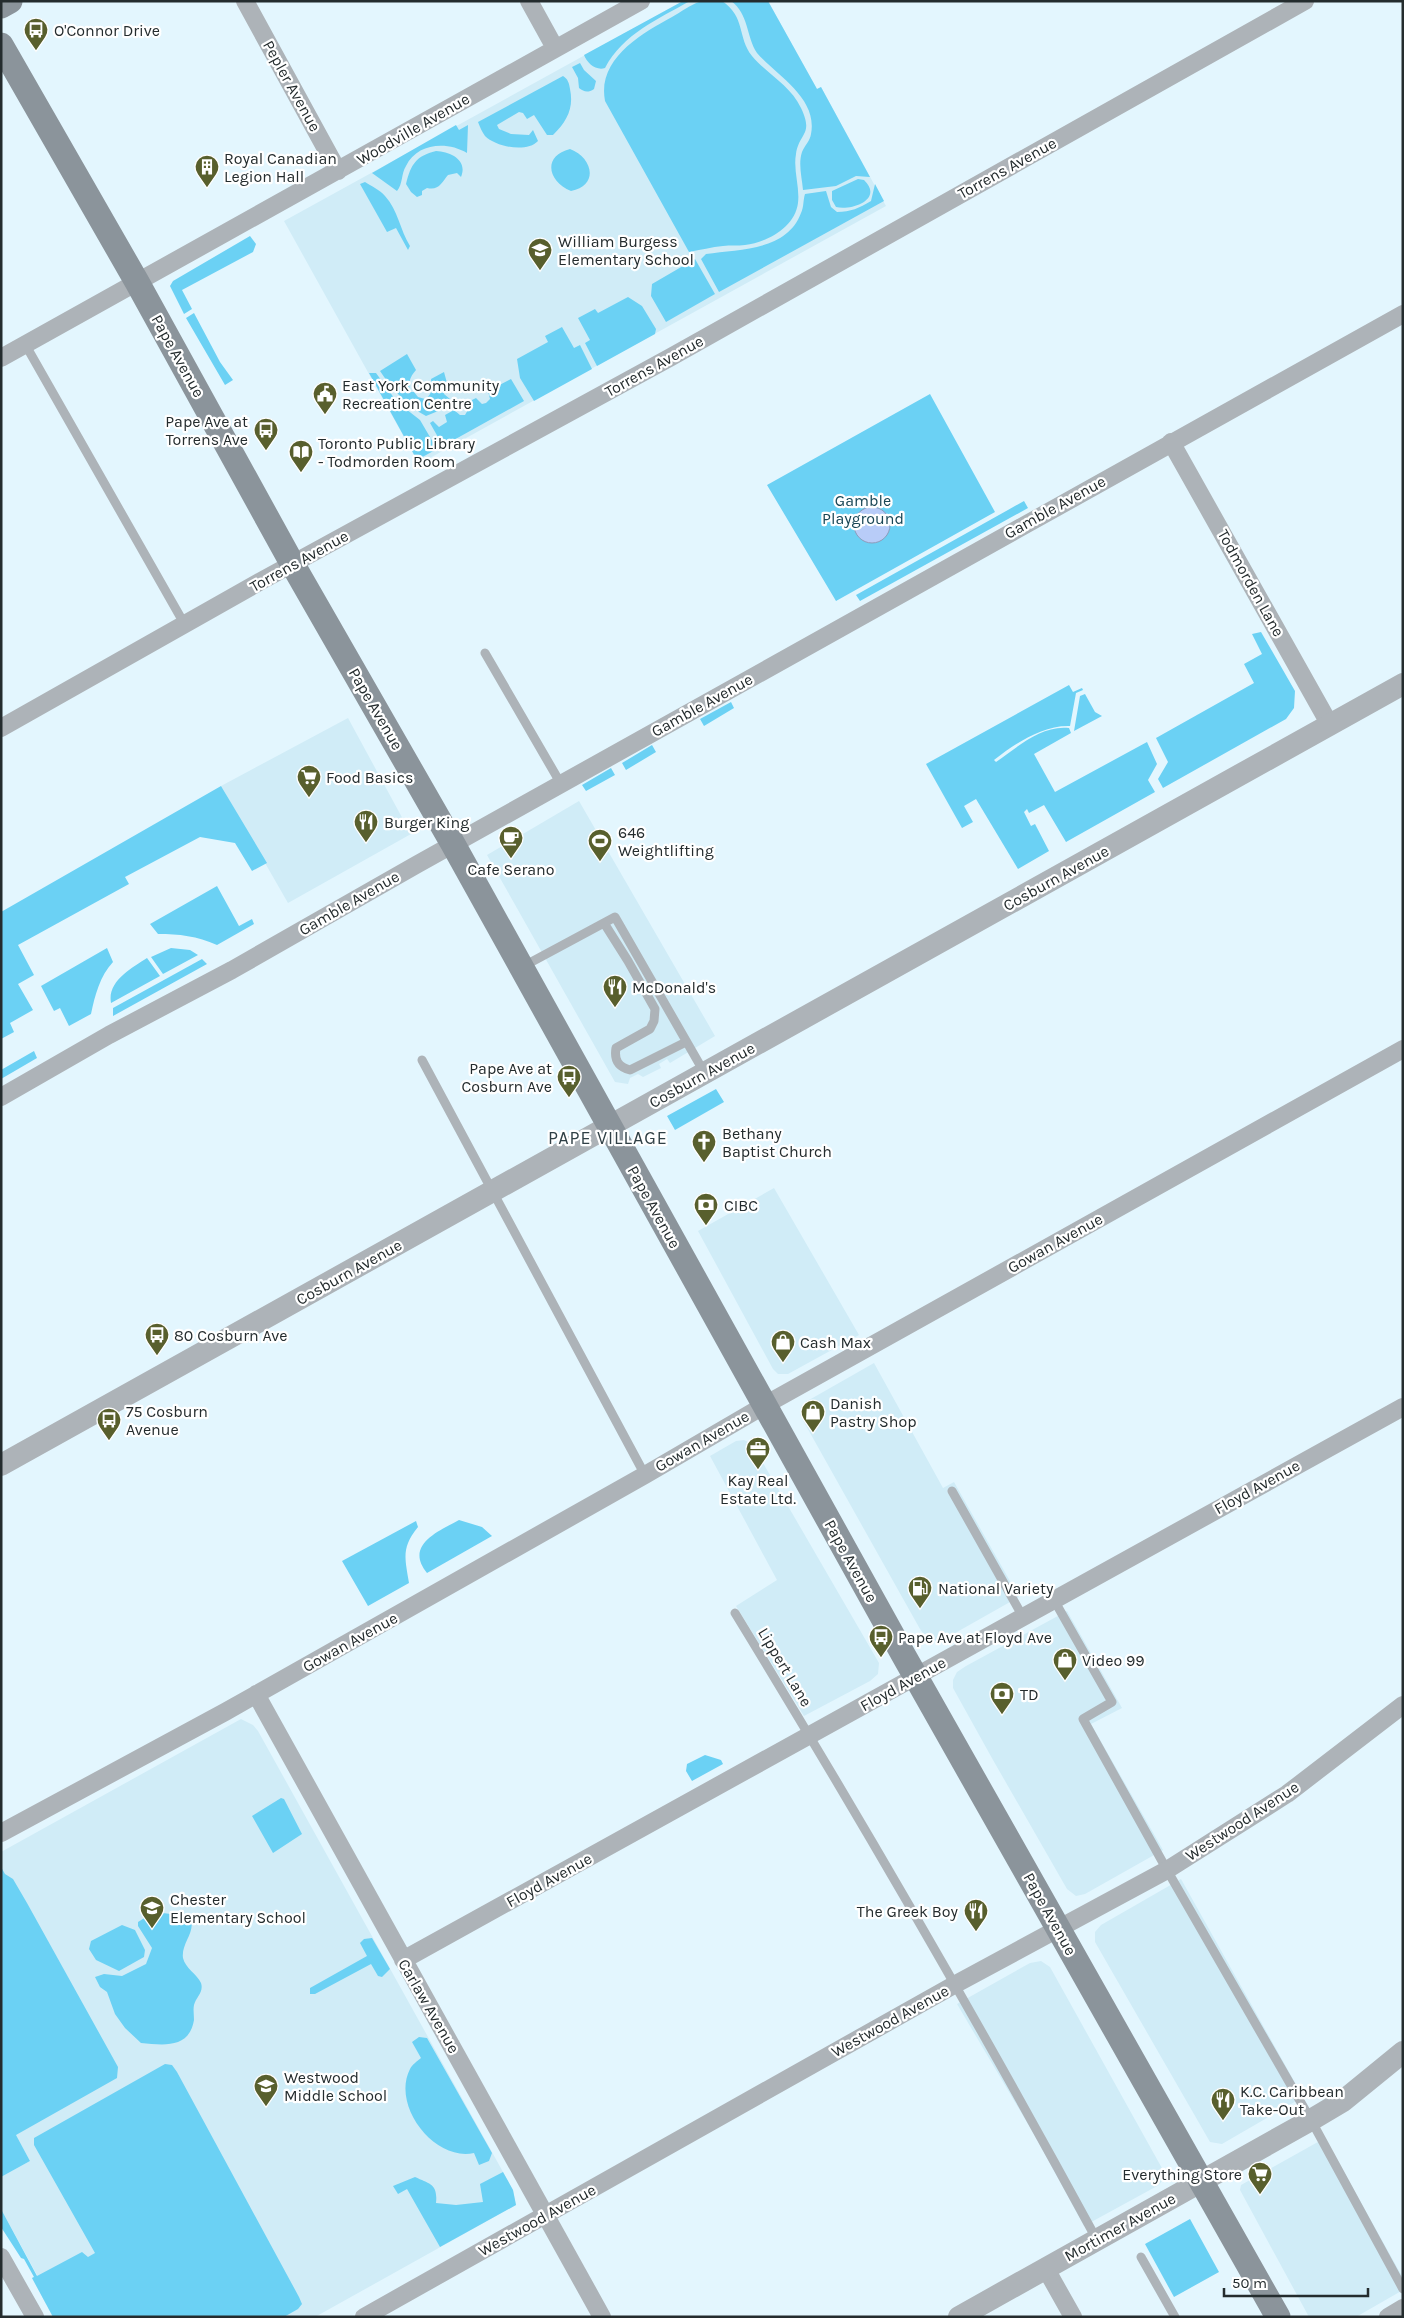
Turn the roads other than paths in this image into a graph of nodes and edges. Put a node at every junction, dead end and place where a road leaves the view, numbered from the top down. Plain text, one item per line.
1 (10, 1) edge
2 (245, 1) edge
3 (529, 1) edge
4 (641, 1) edge
5 (1305, 1) edge
6 (1, 6) edge
7 (1, 45) edge
8 (556, 48) junction
9 (338, 171) junction
10 (137, 282) junction
11 (1403, 314) edge
12 (25, 344) junction
13 (1, 358) edge
14 (1171, 442) junction
15 (293, 565) junction
16 (186, 625) junction
17 (485, 653) dead end
18 (1399, 689) edge
19 (1330, 725) junction
20 (1, 728) edge
21 (561, 784) junction
22 (454, 844) junction
23 (604, 923) junction
24 (522, 968) junction
25 (686, 1042) junction
26 (1403, 1049) edge
27 (422, 1060) dead end
28 (704, 1072) junction
29 (1, 1097) edge
30 (609, 1126) junction
31 (493, 1192) junction
32 (765, 1405) junction
33 (1403, 1407) edge
34 (1, 1465) edge
35 (645, 1475) junction
36 (952, 1491) dead end
37 (1054, 1600) junction
38 (735, 1613) dead end
39 (1023, 1617) junction
40 (916, 1677) junction
41 (256, 1694) junction
42 (1403, 1704) edge
43 (810, 1736) junction
44 (1, 1832) edge
45 (1167, 1870) junction
46 (1059, 1929) junction
47 (403, 1960) junction
48 (954, 1985) junction
49 (1403, 2052) edge
50 (1311, 2120) junction
51 (1202, 2181) junction
52 (545, 2216) junction
53 (1097, 2240) junction
54 (1141, 2257) dead end
55 (2, 2260) edge
56 (1046, 2268) junction
57 (1403, 2289) edge
58 (1403, 2308) edge
59 (964, 2316) edge
60 (35, 2317) edge
61 (364, 2317) edge
62 (602, 2317) edge
63 (1073, 2317) edge
64 (1175, 2317) edge
65 (1278, 2317) edge
66 (1388, 2317) edge

1 - 6 main road
2 - 9 street, Pepler Avenue
3 - 8 street
4 - 8 street, Woodville Avenue
5 - 15 street, Torrens Avenue
7 - 10 main road, Pape Avenue
8 - 9 street, Woodville Avenue
9 - 10 street, Woodville Avenue
10 - 12 street, Woodville Avenue
10 - 15 main road, Pape Avenue
11 - 14 street, Gamble Avenue
12 - 13 street, Woodville Avenue
12 - 16 lane
14 - 19 street, Todmorden Lane
14 - 21 street, Gamble Avenue
15 - 16 street, Torrens Avenue
15 - 22 main road, Pape Avenue
16 - 20 street, Torrens Avenue
17 - 21 lane
18 - 19 street, Cosburn Avenue
19 - 28 street, Cosburn Avenue
21 - 22 street, Gamble Avenue
22 - 24 main road, Pape Avenue
22 - 29 street, Gamble Avenue
23 - 24 lane
23 - 25 lane
23 - 25 lane
24 - 30 main road, Pape Avenue
25 - 28 lane
26 - 32 street, Gowan Avenue
27 - 31 lane
28 - 30 street, Cosburn Avenue
30 - 31 street, Cosburn Avenue
30 - 32 main road, Pape Avenue
31 - 34 street, Cosburn Avenue
31 - 35 lane
32 - 35 street, Gowan Avenue
32 - 40 main road, Pape Avenue
33 - 37 street, Floyd Avenue
35 - 41 street, Gowan Avenue
36 - 39 lane
37 - 39 street, Floyd Avenue
37 - 45 lane
38 - 43 lane, Lippert Lane
39 - 40 street, Floyd Avenue
40 - 43 street, Floyd Avenue
40 - 46 main road, Pape Avenue
41 - 44 street, Gowan Avenue
41 - 47 street, Carlaw Avenue
42 - 45 street, Westwood Avenue
43 - 47 street, Floyd Avenue
43 - 48 lane, Lippert Lane
45 - 46 street, Westwood Avenue
45 - 50 lane
46 - 48 street, Westwood Avenue
46 - 51 main road, Pape Avenue
47 - 52 street, Carlaw Avenue
48 - 52 street, Westwood Avenue
48 - 53 lane, Lippert Lane
49 - 50 street, Mortimer Avenue
50 - 51 street, Mortimer Avenue
50 - 57 lane
51 - 53 street, Mortimer Avenue
51 - 65 main road, Pape Avenue
52 - 61 street, Westwood Avenue
52 - 62 street, Carlaw Avenue
53 - 56 street, Mortimer Avenue
54 - 64 lane
55 - 60 street
56 - 59 street, Mortimer Avenue
56 - 63 street
58 - 66 street

